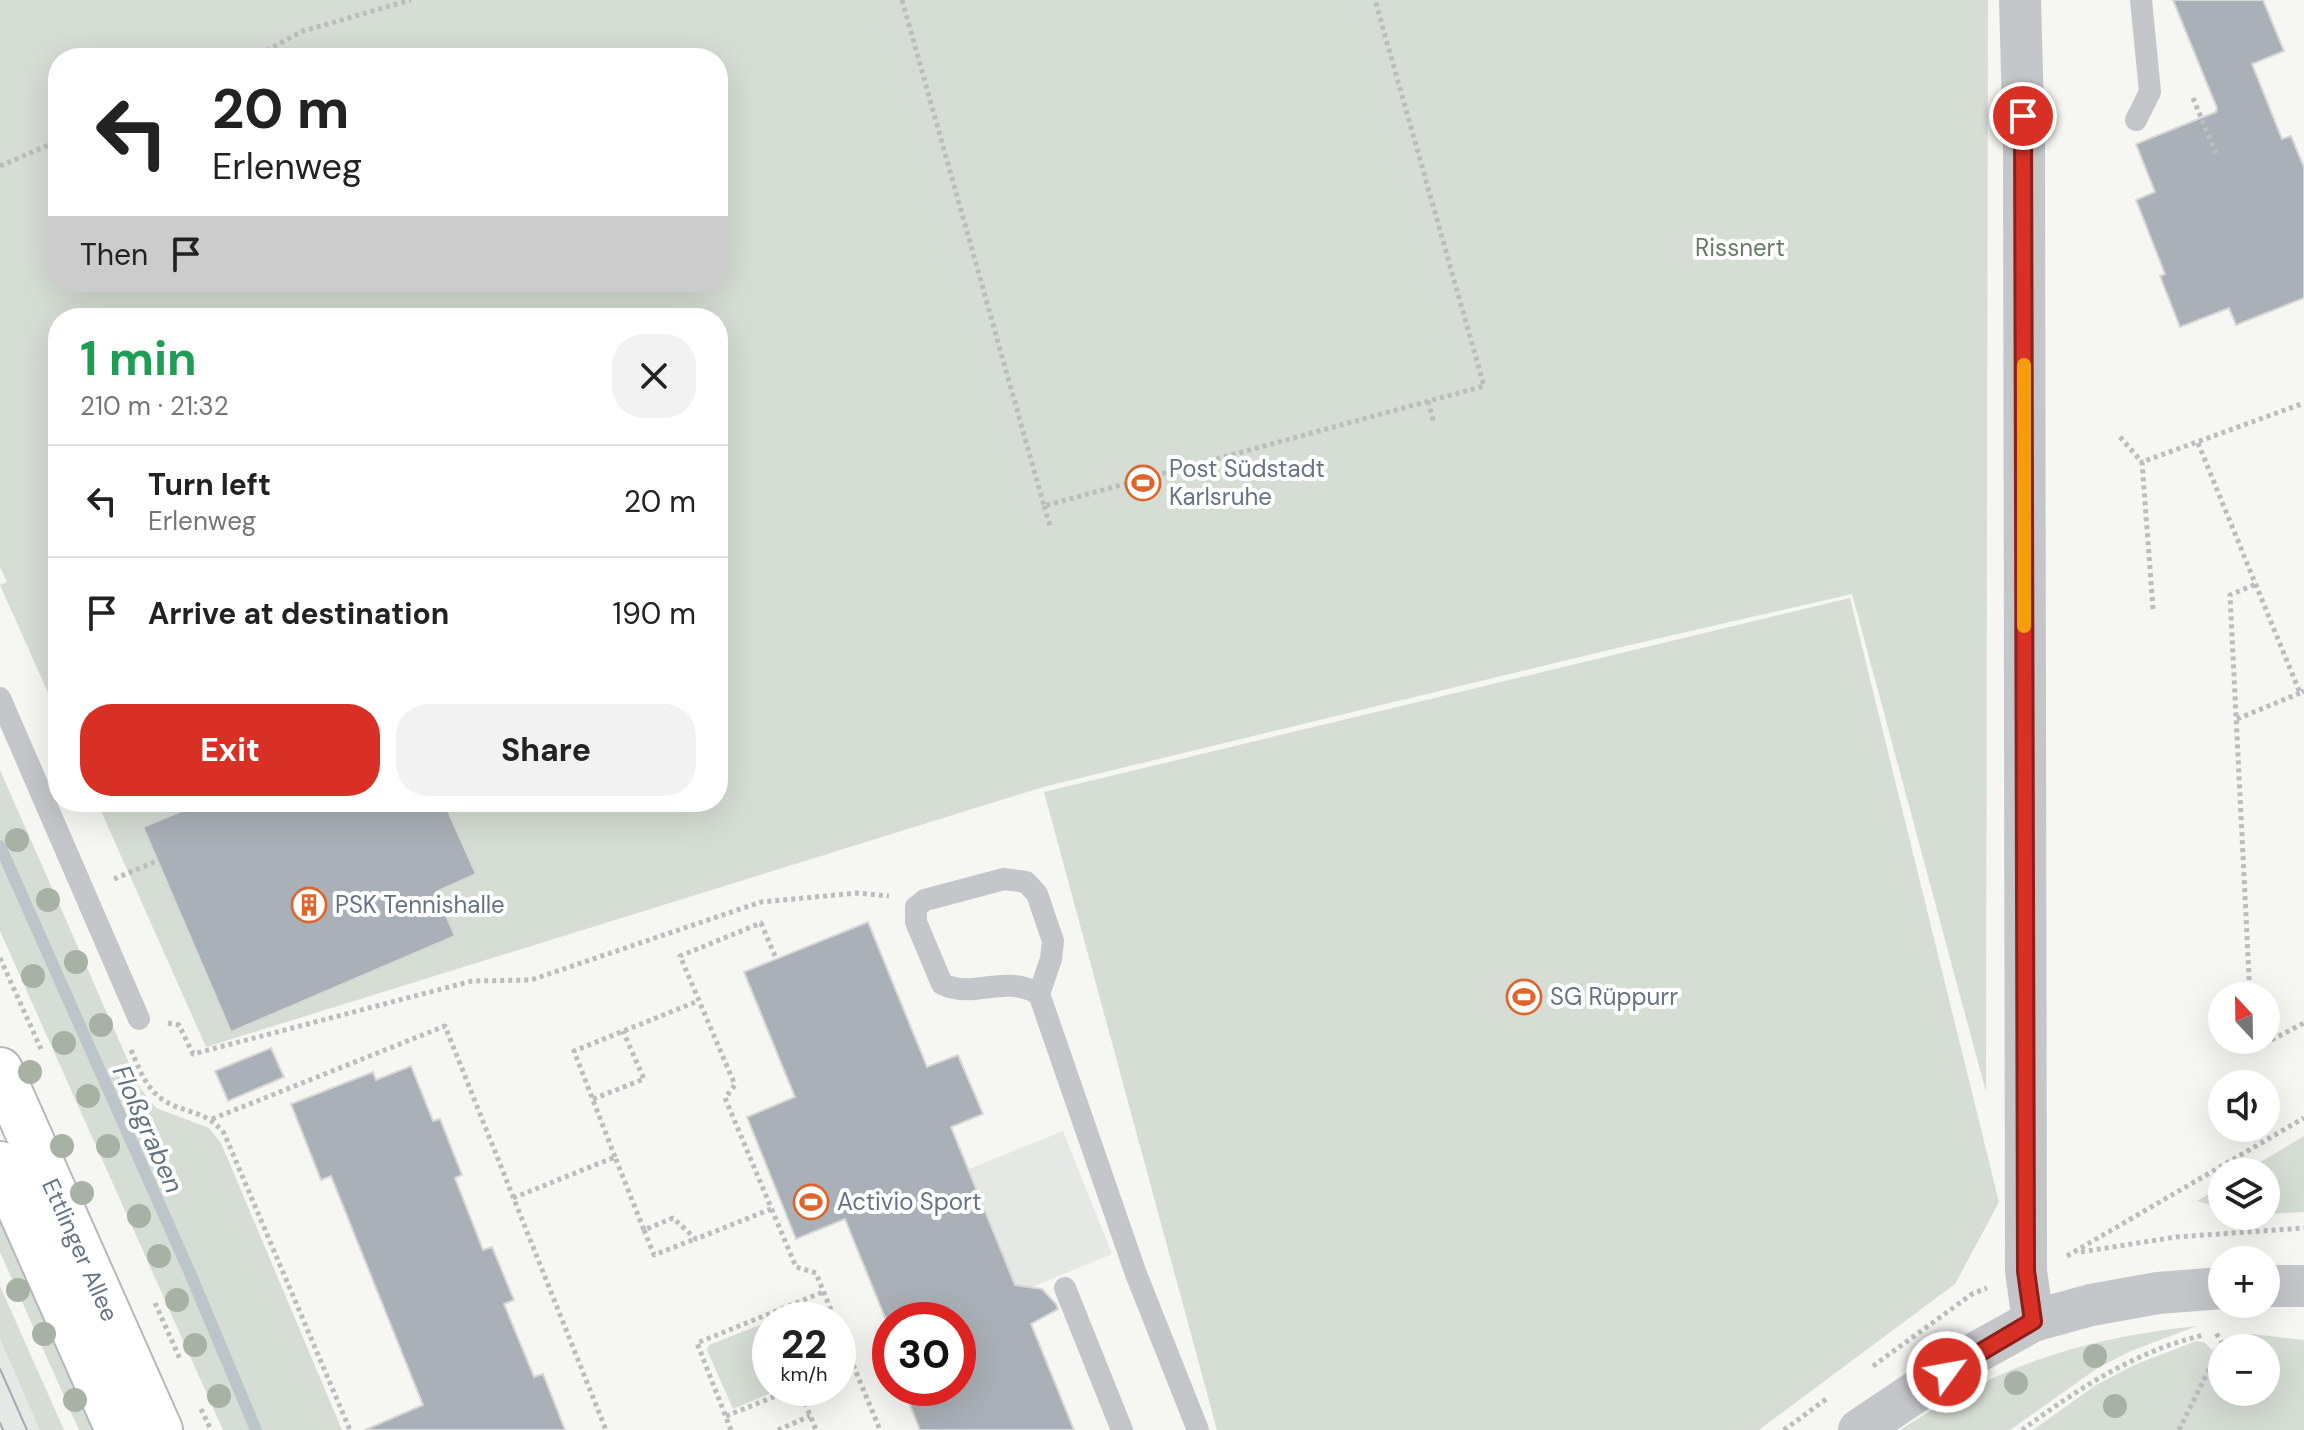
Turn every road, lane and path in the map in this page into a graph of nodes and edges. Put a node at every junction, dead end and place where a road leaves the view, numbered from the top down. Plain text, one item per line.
1 (411, 0) edge
2 (902, 0) edge
3 (1375, 0) edge
4 (2020, 0) edge
5 (2141, 0) edge
6 (271, 48) edge
7 (2193, 98) dead end
8 (2136, 120) dead end
9 (48, 145) edge
10 (2216, 154) dead end
11 (0, 166) edge
12 (1428, 401) junction
13 (2304, 403) edge
14 (1434, 423) dead end
15 (2120, 437) dead end
16 (2198, 443) junction
17 (2142, 462) junction
18 (1044, 506) junction
19 (1051, 529) dead end
20 (2256, 584) junction
21 (2153, 609) dead end
22 (2302, 692) edge
23 (0, 698) edge
24 (2237, 719) junction
25 (48, 809) edge
26 (49, 812) edge
27 (157, 861) dead end
28 (107, 882) dead end
29 (925, 900) junction
30 (775, 956) dead end
31 (2249, 982) edge
32 (1039, 994) junction
33 (698, 1001) junction
34 (139, 1019) junction
35 (2304, 1023) edge
36 (623, 1031) junction
37 (2280, 1035) edge
38 (0, 1070) edge
39 (593, 1099) junction
40 (2304, 1118) edge
41 (212, 1119) junction
42 (615, 1157) junction
43 (0, 1164) edge
44 (513, 1198) junction
45 (771, 1209) junction
46 (2304, 1228) edge
47 (644, 1230) junction
48 (696, 1239) junction
49 (2280, 1286) edge
50 (2304, 1286) edge
51 (1065, 1288) dead end
52 (2208, 1289) edge
53 (823, 1292) junction
54 (827, 1302) edge
55 (2033, 1321) junction
56 (2215, 1332) dead end
57 (2208, 1371) edge
58 (856, 1372) edge
59 (752, 1406) edge
60 (805, 1406) edge
61 (726, 1416) junction
62 (810, 1416) junction
63 (118, 1430) edge
64 (160, 1430) edge
65 (350, 1430) edge
66 (606, 1430) edge
67 (731, 1430) edge
68 (778, 1430) edge
69 (816, 1430) edge
70 (880, 1430) edge
71 (1122, 1430) edge
72 (1198, 1430) edge
73 (1859, 1430) edge
74 (2022, 1430) edge
75 (2179, 1430) edge

1 - 6 path
2 - 18 path
3 - 12 path
4 - 55 street
5 - 8 lane
7 - 10 path
9 - 11 path
12 - 14 path
12 - 18 path
13 - 16 path
15 - 17 path
16 - 17 path
16 - 20 path
17 - 21 path
18 - 19 path
20 - 22 path
20 - 24 path
22 - 24 path
23 - 25 lane
24 - 31 path
26 - 34 lane
27 - 28 path
29 - 32 lane
29 - 32 lane
29 - 34 path
30 - 33 path
32 - 72 lane
33 - 36 path
33 - 45 path
34 - 41 path
35 - 37 path
36 - 39 path
36 - 39 path
38 - 64 main road, Ettlinger Allee
39 - 42 path
40 - 46 path
41 - 44 path
41 - 65 path
42 - 44 path
42 - 47 path
43 - 63 main road, Ettlinger Allee
44 - 66 path
45 - 48 path
45 - 53 path
47 - 48 path
47 - 48 path
49 - 50 street
51 - 71 lane
52 - 55 street
53 - 54 path
53 - 61 path
55 - 73 street
56 - 74 path
57 - 75 path
58 - 70 path
59 - 61 path
60 - 62 path
61 - 67 path
62 - 68 path
62 - 69 path

